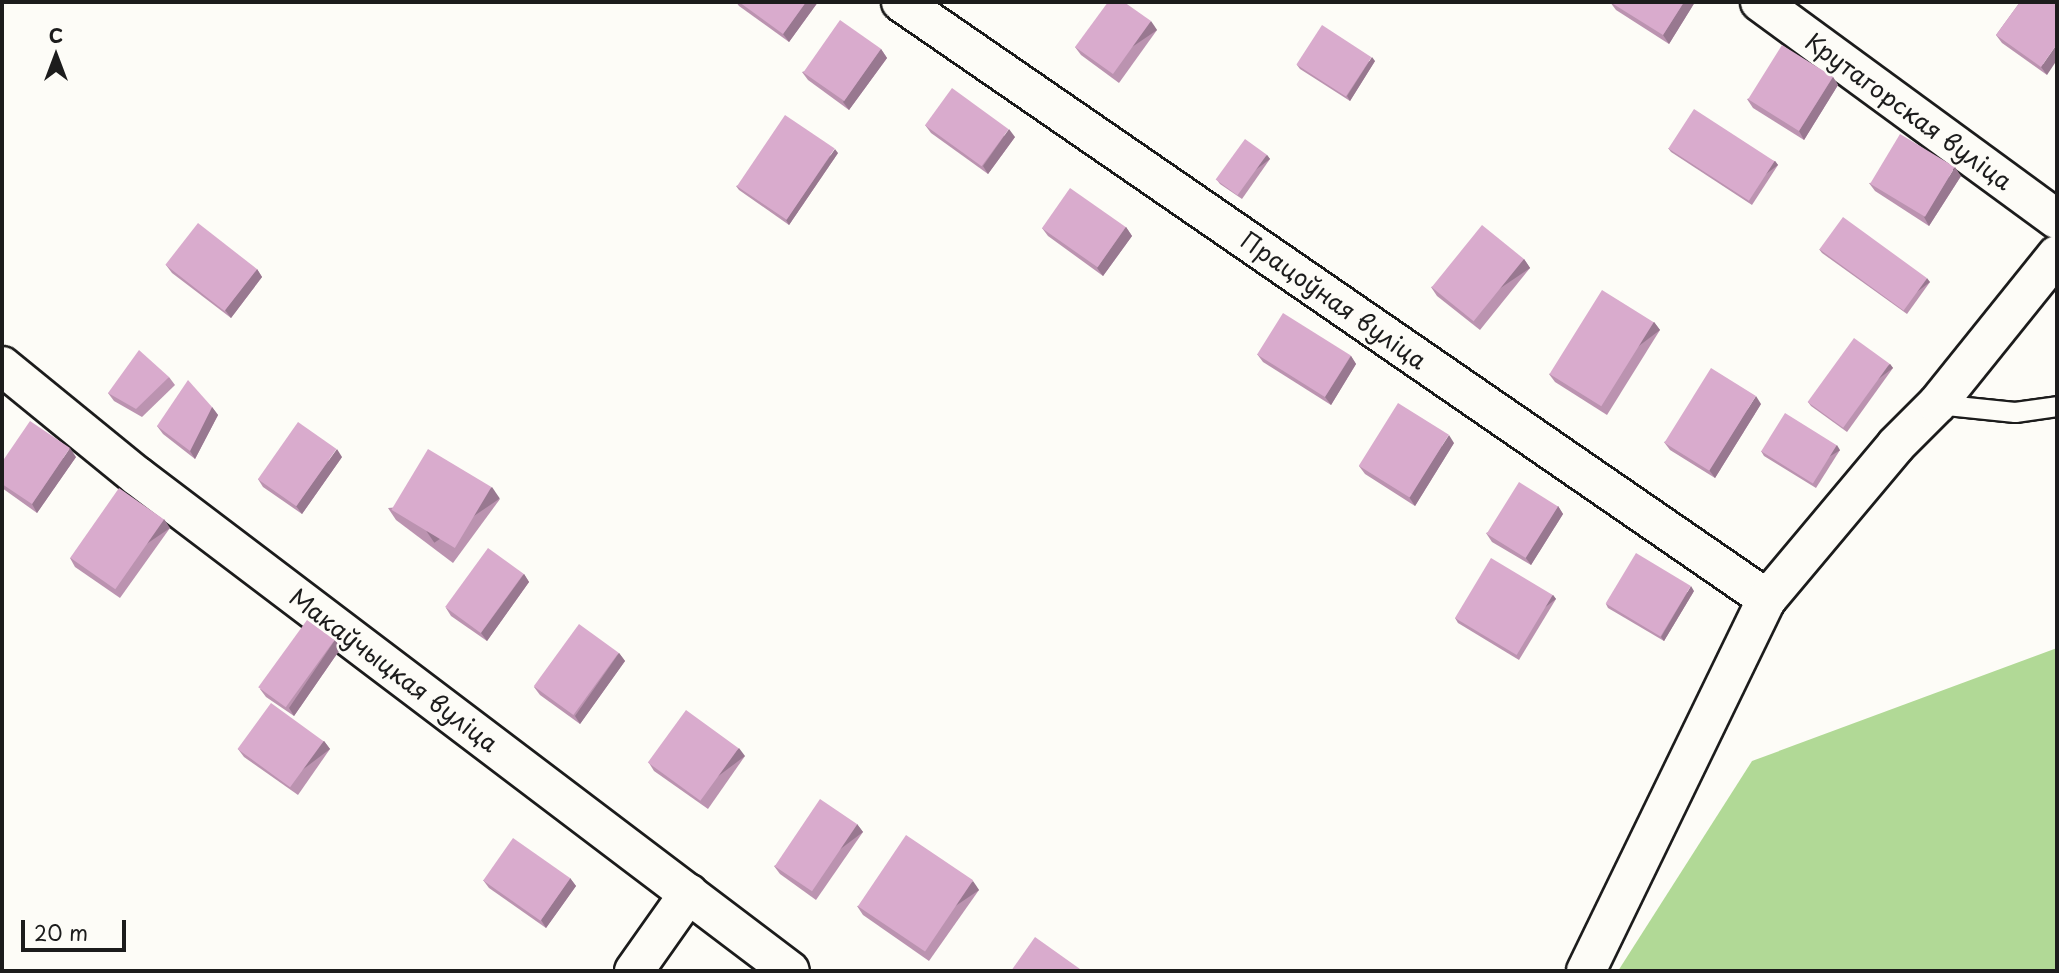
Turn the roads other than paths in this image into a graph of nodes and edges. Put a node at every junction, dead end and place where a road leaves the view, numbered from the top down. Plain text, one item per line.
1 (901, 2) edge
2 (1760, 2) edge
3 (2057, 219) edge
4 (2057, 255) edge
5 (2, 366) edge
6 (1937, 404) junction
7 (2057, 405) edge
8 (1767, 599) junction
9 (689, 892) junction
10 (634, 971) edge
11 (790, 971) edge
12 (1586, 971) edge

1 - 8 street, Працоўная вуліца
2 - 3 street, Крутагорская вуліца
4 - 6 street
5 - 9 street, Макаўчыцкая вуліца
6 - 7 lane
6 - 8 street
8 - 12 street
9 - 10 street
9 - 11 street, Макаўчыцкая вуліца

